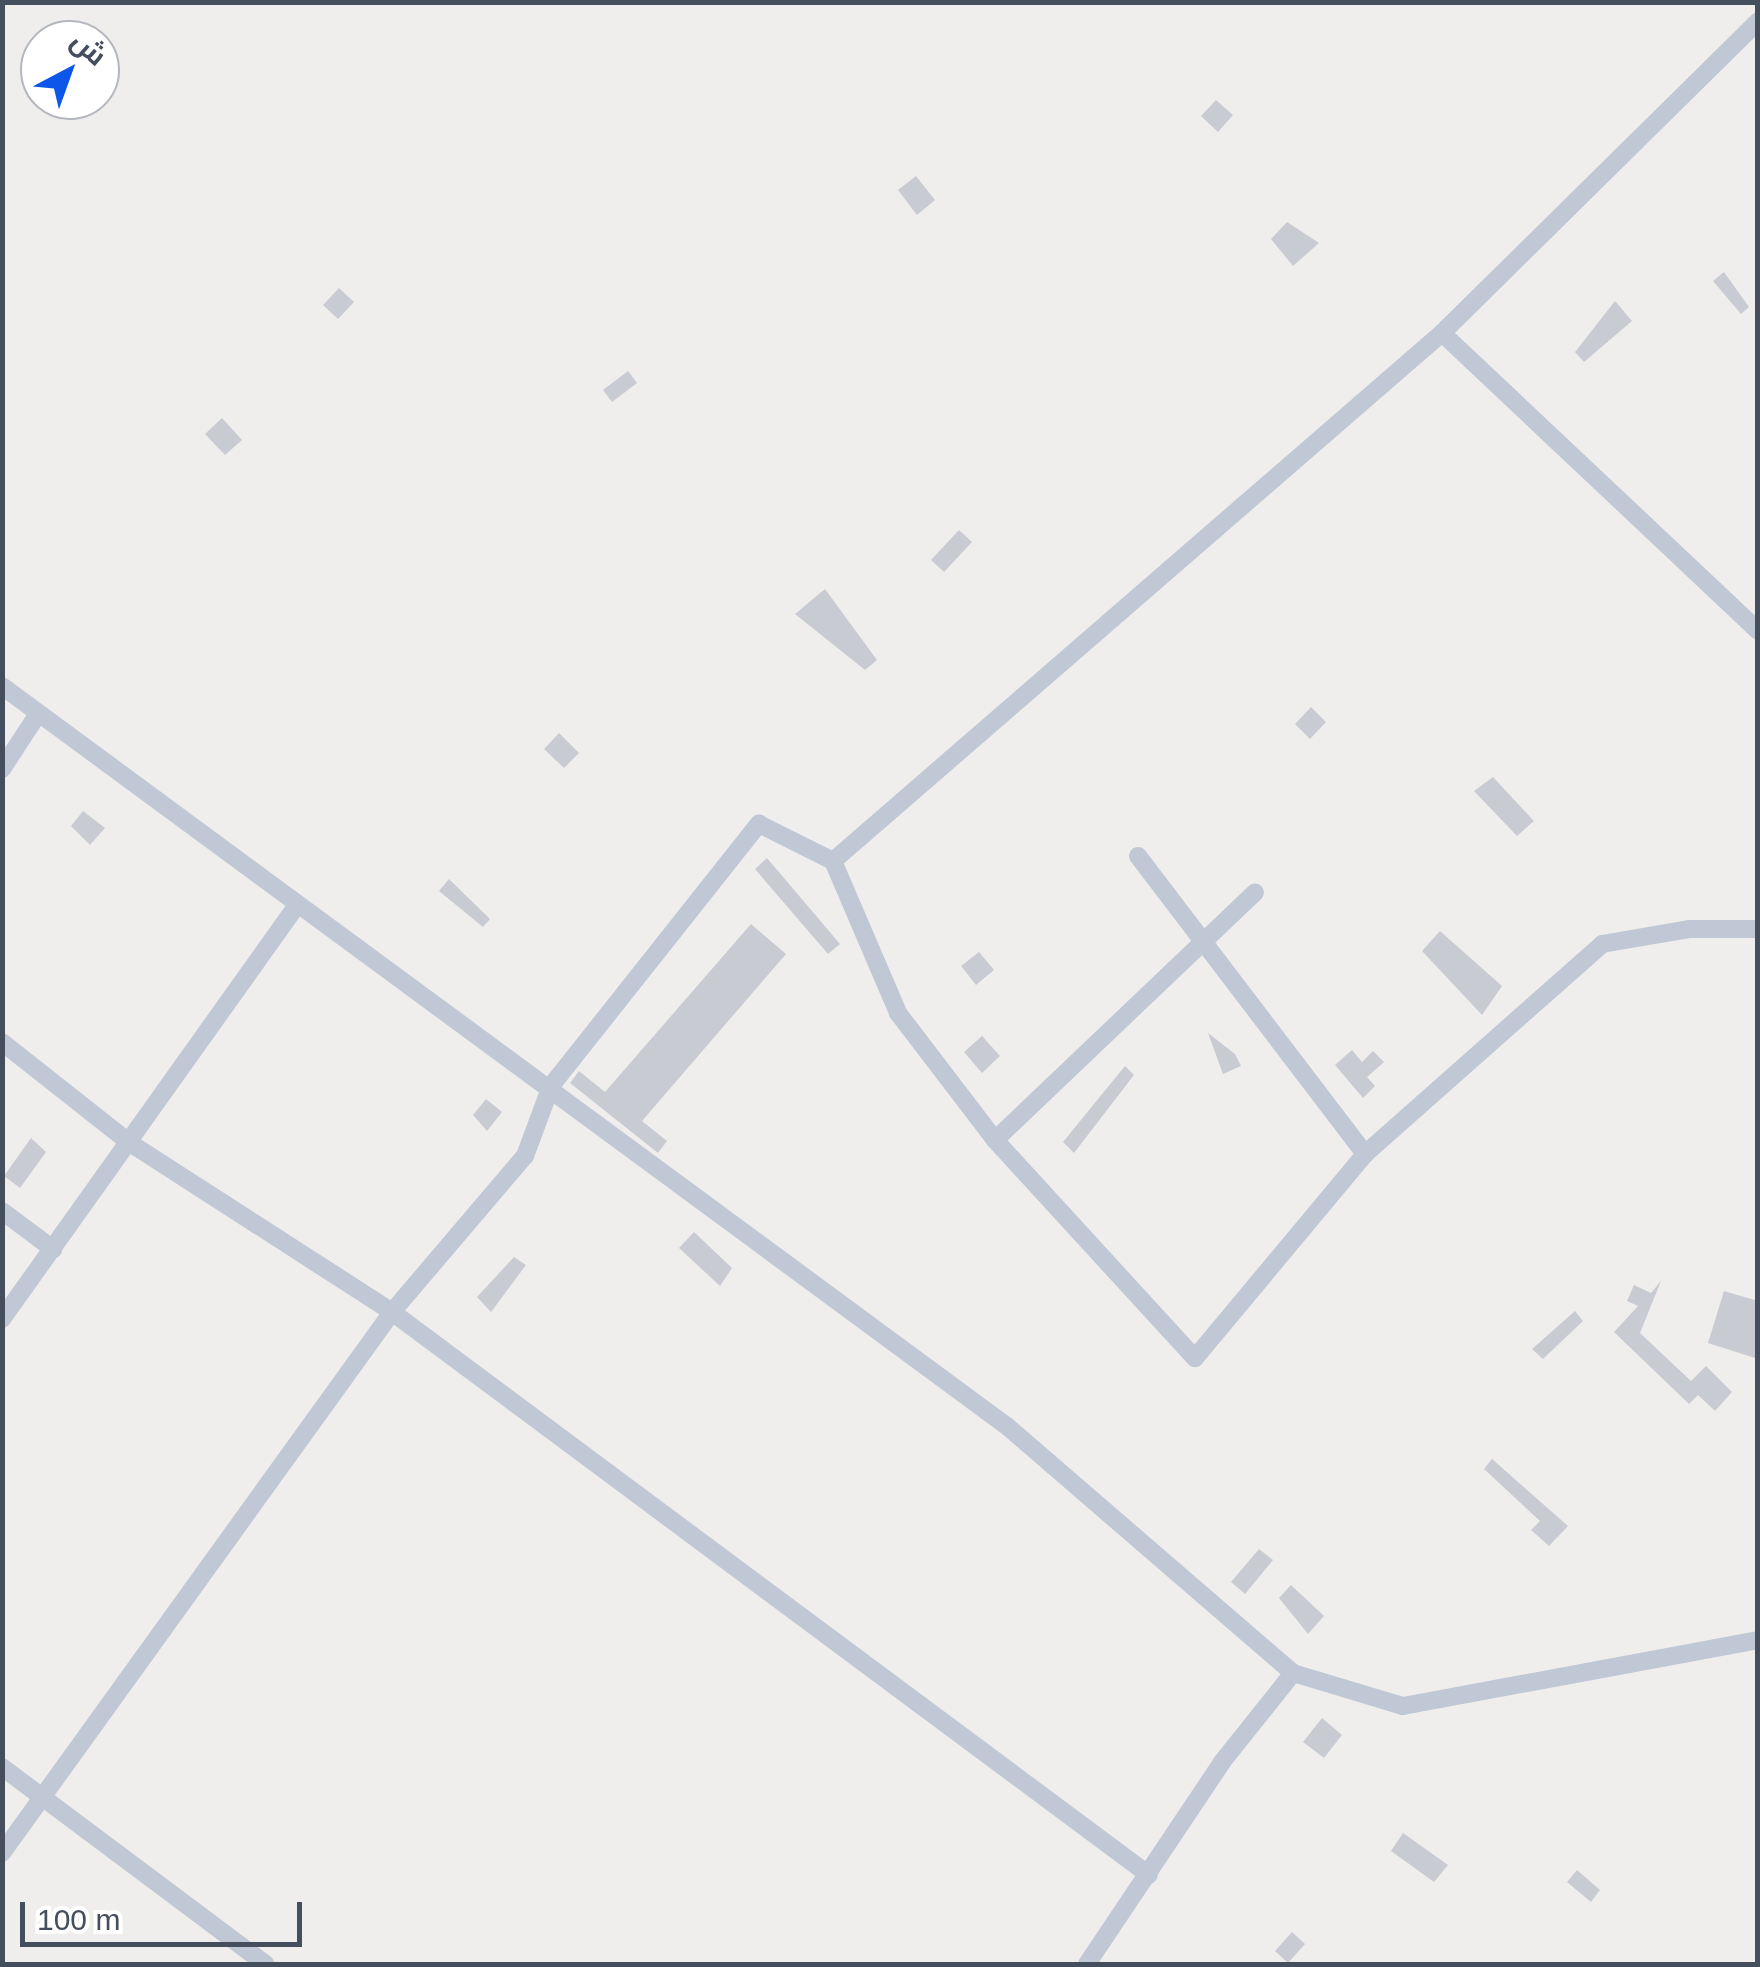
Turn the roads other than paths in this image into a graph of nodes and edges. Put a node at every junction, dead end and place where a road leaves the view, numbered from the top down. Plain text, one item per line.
1 (1758, 21) edge
2 (1442, 332) junction
3 (1758, 631) edge
4 (2, 686) edge
5 (38, 714) junction
6 (2, 769) edge
7 (1138, 856) dead end
8 (834, 861) junction
9 (1255, 892) dead end
10 (295, 908) junction
11 (1758, 929) edge
12 (1206, 946) junction
13 (2, 1042) edge
14 (551, 1086) junction
15 (996, 1140) junction
16 (130, 1143) junction
17 (1365, 1154) junction
18 (2, 1211) edge
19 (53, 1250) junction
20 (392, 1312) junction
21 (2, 1319) edge
22 (1758, 1640) edge
23 (1293, 1673) junction
24 (2, 1767) edge
25 (44, 1794) junction
26 (2, 1853) edge
27 (1149, 1875) junction
28 (265, 1964) edge
29 (1088, 1964) edge

1 - 2 street
2 - 3 street
2 - 8 street
4 - 5 street
5 - 6 street
5 - 10 street
7 - 12 street
8 - 14 street
8 - 15 street
9 - 12 street
10 - 14 street
10 - 16 street
11 - 17 street
12 - 15 street
12 - 17 street
13 - 16 street
14 - 20 street
14 - 23 street
15 - 17 street
16 - 19 street
16 - 20 street
18 - 19 street
19 - 21 street
20 - 25 street
20 - 27 street
22 - 23 street
23 - 27 street
24 - 25 street
25 - 26 street
25 - 28 street
27 - 29 street

